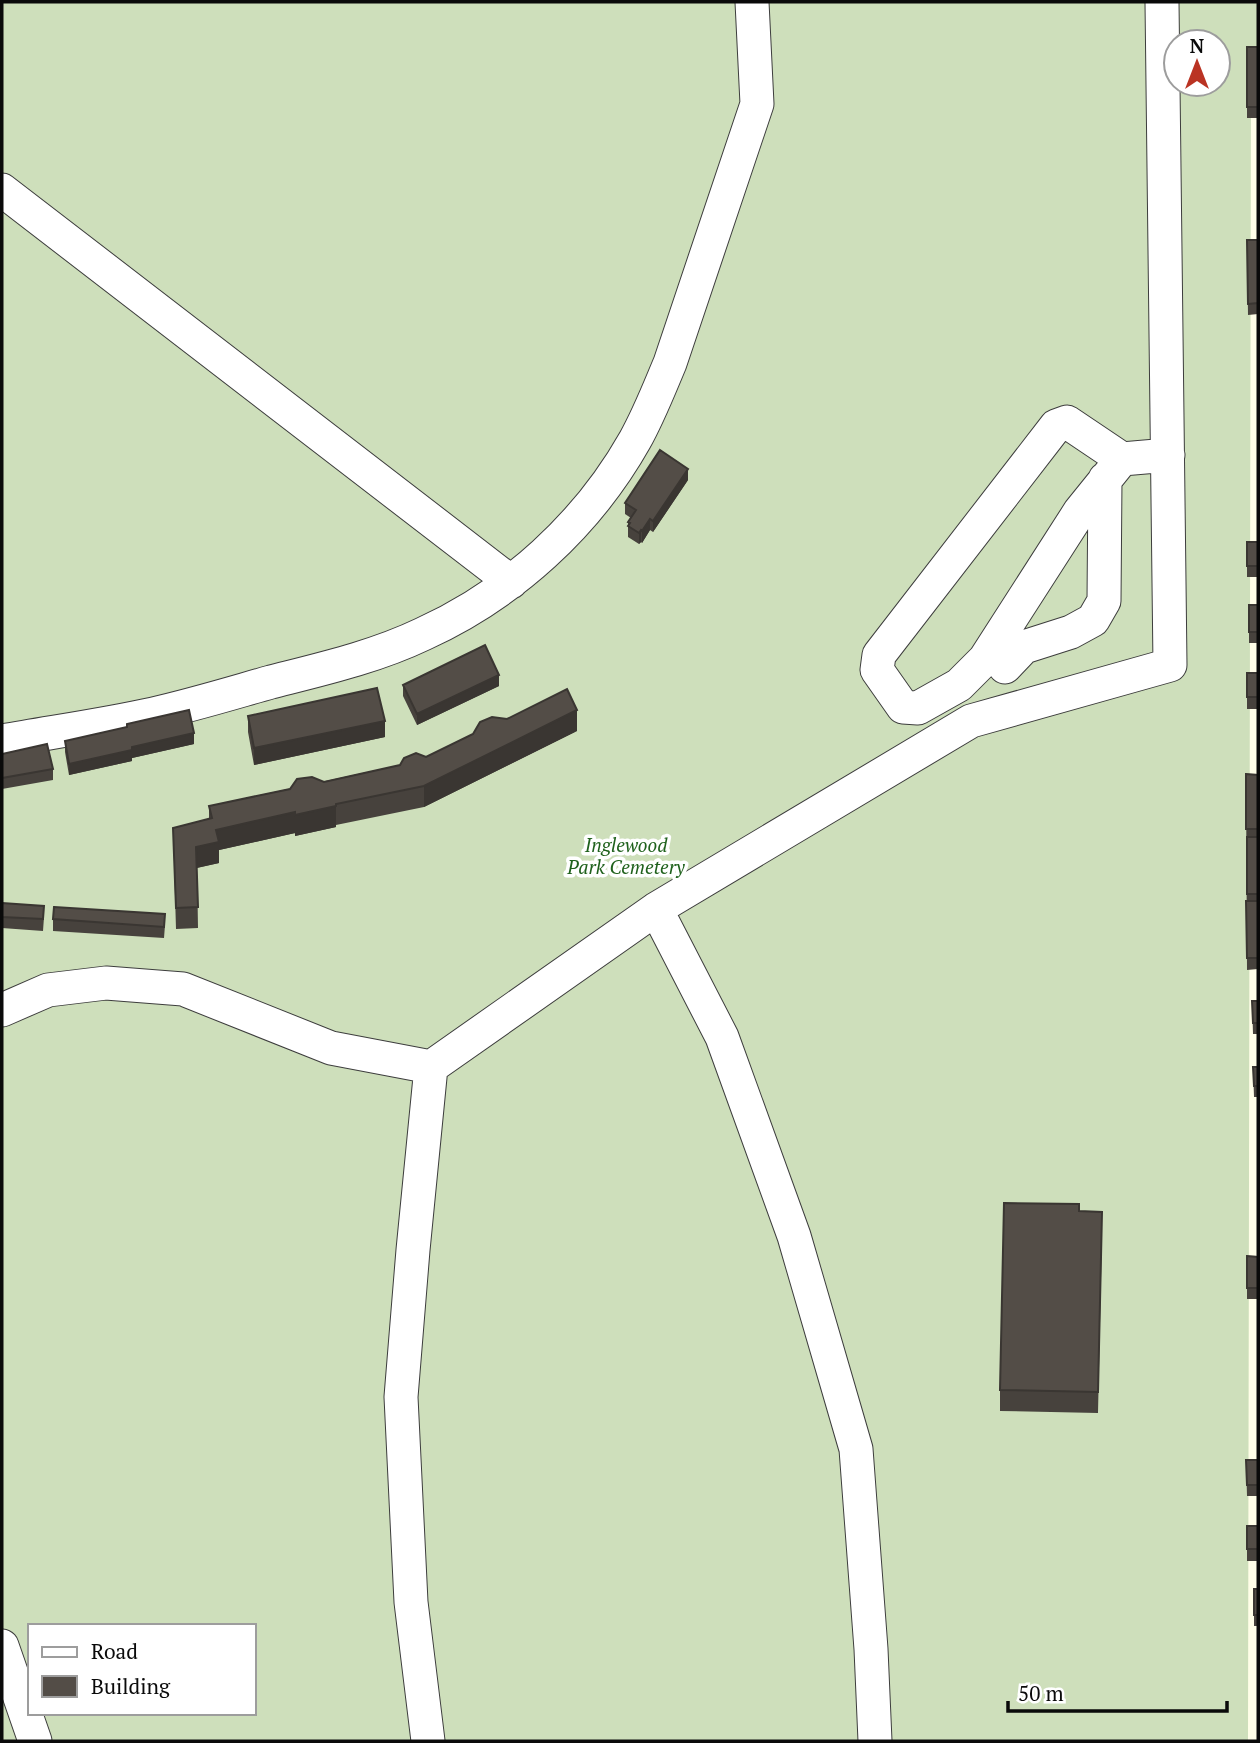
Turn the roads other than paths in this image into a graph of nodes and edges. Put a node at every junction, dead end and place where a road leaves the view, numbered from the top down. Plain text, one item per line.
1 (752, 2) edge
2 (1162, 2) edge
3 (2, 190) edge
4 (1168, 455) junction
5 (1114, 469) junction
6 (511, 582) junction
7 (998, 657) junction
8 (1025, 706) junction
9 (2, 741) edge
10 (656, 909) junction
11 (2, 1010) edge
12 (431, 1067) junction
13 (2, 1646) edge
14 (36, 1741) edge
15 (428, 1741) edge
16 (875, 1741) edge

1 - 6 lane
2 - 4 lane
3 - 6 lane
4 - 5 lane
4 - 8 lane
5 - 7 lane
5 - 7 lane
5 - 7 lane
6 - 9 lane
7 - 8 lane
8 - 10 lane
10 - 12 lane
10 - 16 lane
11 - 12 lane
12 - 15 lane
13 - 14 lane

